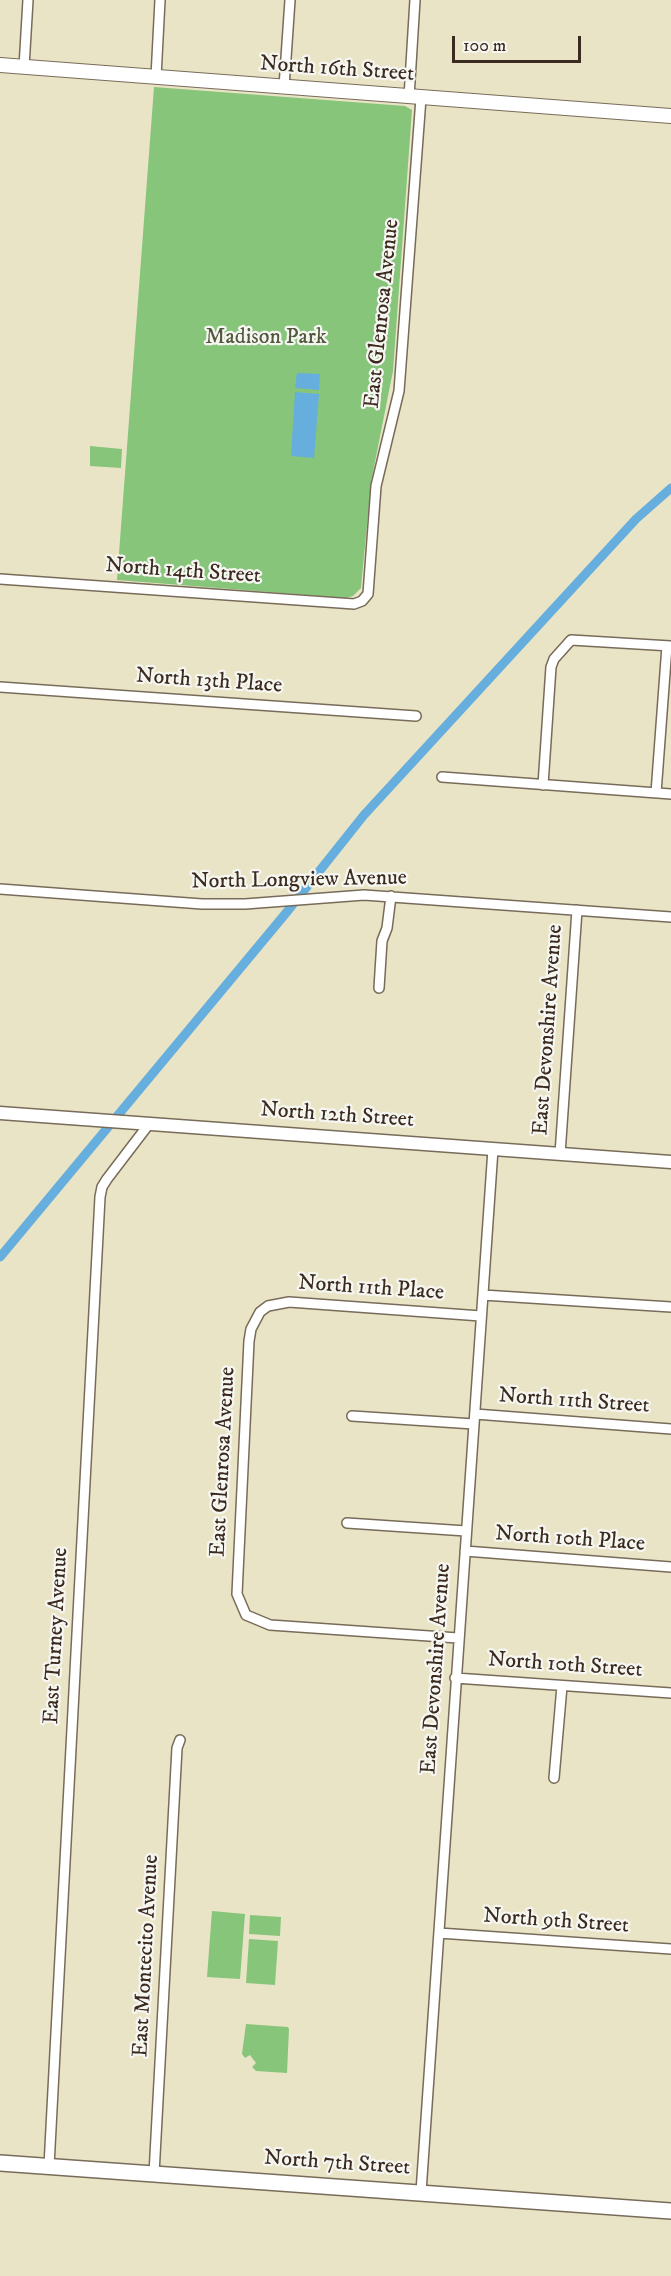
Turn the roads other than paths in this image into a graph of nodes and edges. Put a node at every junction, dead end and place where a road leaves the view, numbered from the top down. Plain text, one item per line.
1 (28, 0) edge
2 (160, 0) edge
3 (290, 0) edge
4 (414, 0) edge
5 (0, 65) edge
6 (24, 67) junction
7 (156, 77) junction
8 (284, 87) junction
9 (415, 97) junction
10 (671, 116) edge
11 (0, 579) edge
12 (362, 602) joint
13 (669, 646) edge
14 (0, 687) edge
15 (416, 716) dead end
16 (442, 777) dead end
17 (543, 785) junction
18 (656, 793) junction
19 (671, 794) edge
20 (0, 889) edge
21 (391, 896) junction
22 (577, 910) junction
23 (671, 917) edge
24 (379, 988) dead end
25 (0, 1113) edge
26 (149, 1124) junction
27 (493, 1149) junction
28 (560, 1154) junction
29 (671, 1162) edge
30 (483, 1295) junction
31 (671, 1307) edge
32 (260, 1311) joint
33 (481, 1316) junction
34 (352, 1416) dead end
35 (474, 1419) junction
36 (671, 1429) edge
37 (347, 1523) dead end
38 (466, 1531) junction
39 (465, 1551) junction
40 (671, 1567) edge
41 (246, 1615) joint
42 (458, 1638) junction
43 (455, 1678) junction
44 (562, 1686) junction
45 (671, 1693) edge
46 (180, 1740) dead end
47 (554, 1778) dead end
48 (439, 1933) junction
49 (671, 1949) edge
50 (0, 2163) edge
51 (49, 2166) junction
52 (154, 2174) junction
53 (420, 2192) junction
54 (671, 2211) edge

1 - 6 street
2 - 7 street
3 - 8 street
4 - 9 street, East Glenrosa Avenue
5 - 6 main road, North 16th Street
6 - 7 main road, North 16th Street
7 - 8 main road, North 16th Street
8 - 9 main road, North 16th Street
9 - 10 main road, North 16th Street
9 - 12 street, East Glenrosa Avenue
11 - 12 street, North 14th Street
13 - 17 street
13 - 18 street
14 - 15 street, North 13th Place
16 - 17 street
17 - 18 street
18 - 19 street
20 - 21 street, North Longview Avenue
21 - 22 street, North Longview Avenue
21 - 24 street
22 - 23 street, North Longview Avenue
22 - 28 street, East Devonshire Avenue
25 - 26 street, North 12th Street
26 - 27 street, North 12th Street
26 - 51 street, East Turney Avenue
27 - 28 street, North 12th Street
27 - 30 street, East Devonshire Avenue
28 - 29 street, North 12th Street
30 - 31 street
30 - 33 street, East Devonshire Avenue
32 - 33 street, North 11th Place
32 - 41 street, East Glenrosa Avenue
33 - 35 street, East Devonshire Avenue
34 - 35 street, North 11th Street
35 - 36 street, North 11th Street
35 - 38 street, East Devonshire Avenue
37 - 38 street, North 10th Place
38 - 39 street, East Devonshire Avenue
39 - 40 street, North 10th Place
39 - 42 street, East Devonshire Avenue
41 - 42 street, North 10th Street
42 - 43 street, East Devonshire Avenue
43 - 44 street, North 10th Street
43 - 48 street, East Devonshire Avenue
44 - 45 street, North 10th Street
44 - 47 street
46 - 52 street, East Montecito Avenue
48 - 49 street, North 9th Street
48 - 53 street, East Devonshire Avenue
50 - 51 main road, North 7th Street
51 - 52 main road, North 7th Street
52 - 53 main road, North 7th Street
53 - 54 main road, North 7th Street

